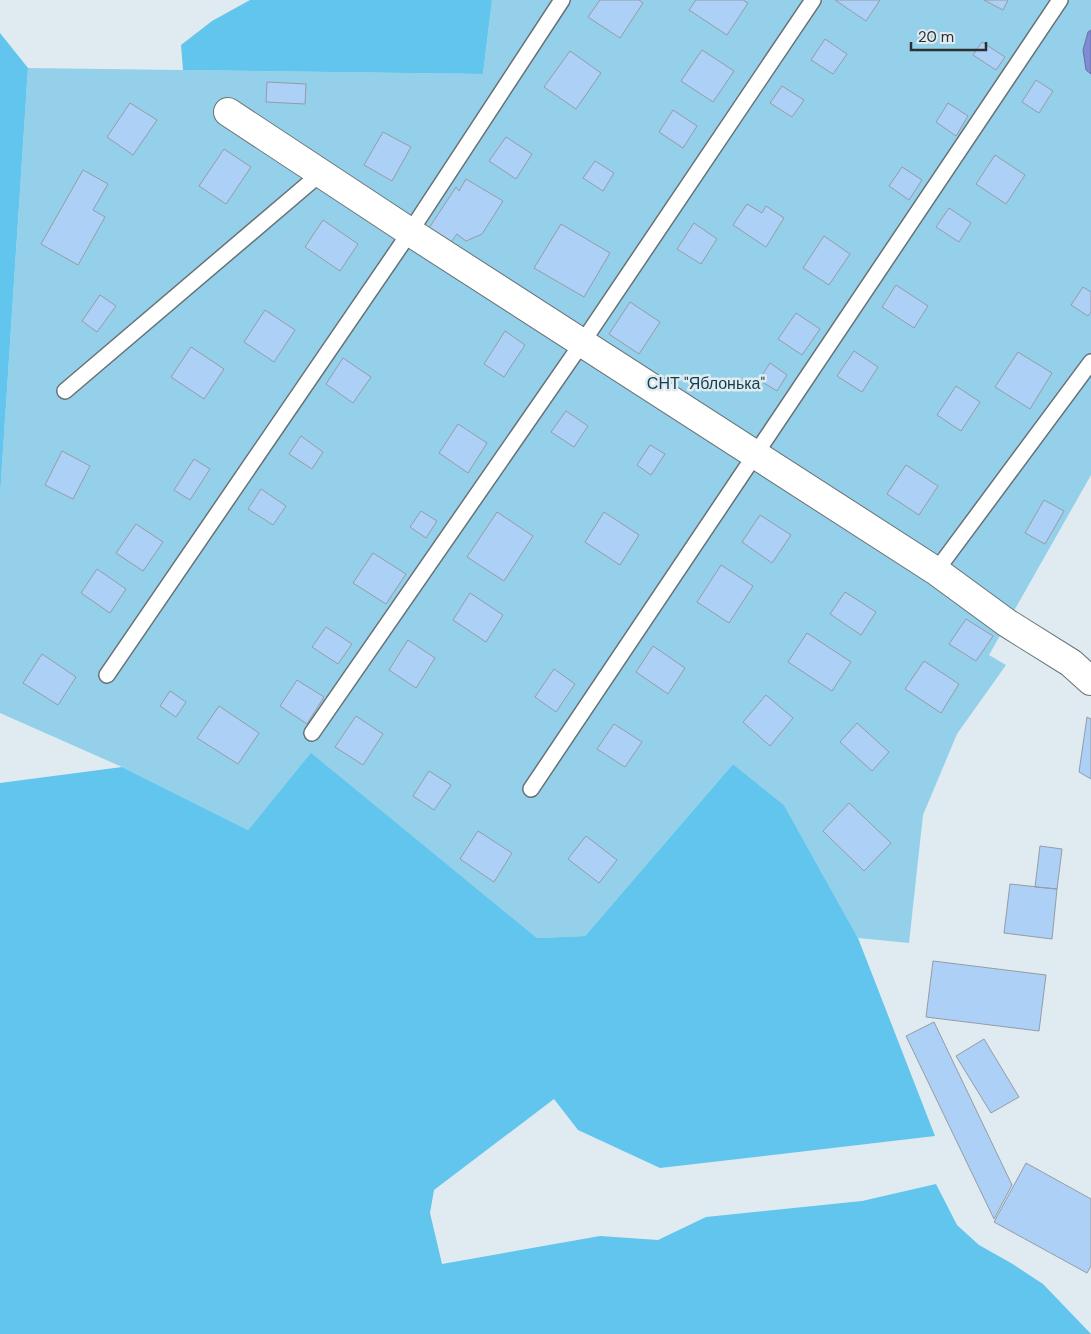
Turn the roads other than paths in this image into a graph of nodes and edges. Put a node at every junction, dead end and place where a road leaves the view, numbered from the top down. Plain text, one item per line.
1 (562, 0) edge
2 (814, 0) edge
3 (1060, 0) edge
4 (228, 112) dead end
5 (321, 173) junction
6 (410, 232) junction
7 (582, 343) junction
8 (1091, 362) edge
9 (65, 391) dead end
10 (754, 454) junction
11 (936, 572) junction
12 (107, 675) dead end
13 (1091, 681) edge
14 (312, 733) dead end
15 (531, 789) dead end

1 - 6 lane
2 - 7 lane
3 - 10 lane
4 - 5 street
5 - 6 street
5 - 9 lane
6 - 7 street
6 - 12 lane
7 - 10 street
7 - 14 lane
8 - 11 lane
10 - 11 street
10 - 15 lane
11 - 13 street

